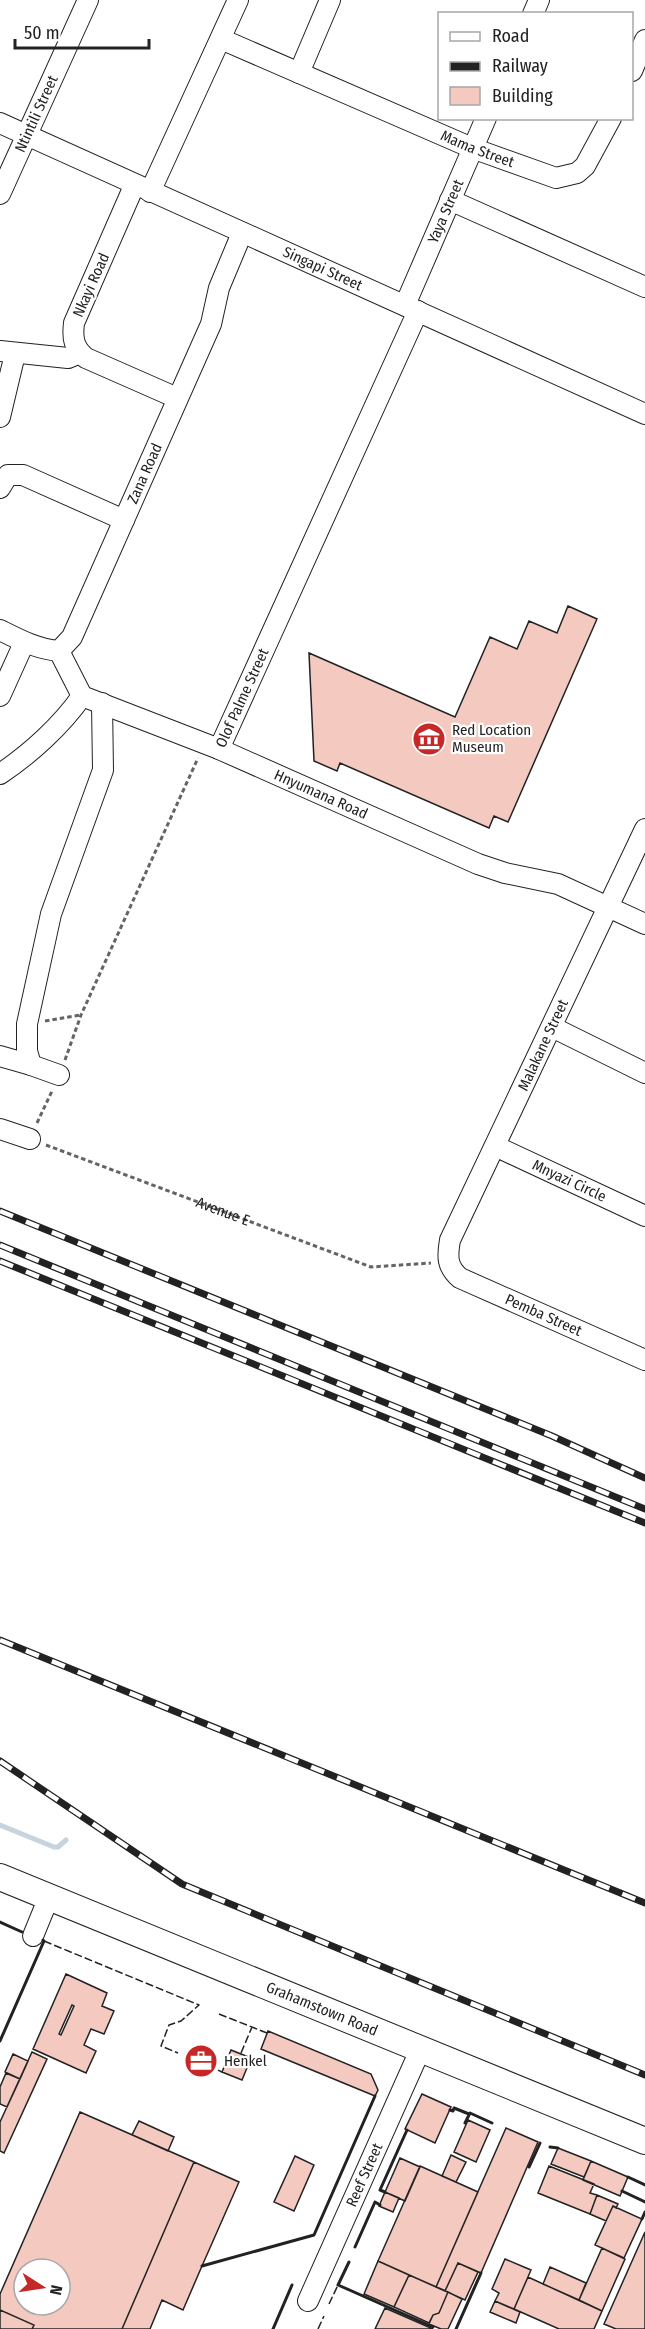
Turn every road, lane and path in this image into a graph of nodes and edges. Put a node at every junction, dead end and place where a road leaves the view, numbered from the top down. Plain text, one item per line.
1 (88, 0) edge
2 (237, 0) edge
3 (330, 0) edge
4 (220, 39) junction
5 (645, 40) edge
6 (633, 69) edge
7 (299, 73) junction
8 (485, 120) edge
9 (610, 120) edge
10 (0, 123) edge
11 (27, 135) junction
12 (472, 148) junction
13 (142, 189) junction
14 (0, 194) edge
15 (450, 200) junction
16 (242, 232) junction
17 (645, 287) edge
18 (412, 308) junction
19 (8, 353) edge
20 (80, 353) junction
21 (177, 398) junction
22 (645, 414) edge
23 (0, 417) edge
24 (0, 488) edge
25 (124, 520) junction
26 (0, 630) edge
27 (24, 642) junction
28 (59, 651) junction
29 (0, 696) edge
30 (82, 696) junction
31 (102, 703) junction
32 (219, 749) junction
33 (0, 774) edge
34 (645, 829) edge
35 (608, 907) junction
36 (645, 924) edge
37 (81, 1015) junction
38 (27, 1024) junction
39 (552, 1027) junction
40 (0, 1056) edge
41 (31, 1065) junction
42 (645, 1073) edge
43 (59, 1075) junction
44 (0, 1129) edge
45 (30, 1139) junction
46 (495, 1146) junction
47 (645, 1216) edge
48 (448, 1258) junction
49 (645, 1360) edge
50 (0, 1877) edge
51 (49, 1897) junction
52 (33, 1936) dead end
53 (421, 2048) junction
54 (645, 2140) edge
55 (308, 2301) dead end

1 - 11 street, Ntintili Street
2 - 4 street, Nkayi Road
3 - 7 street
4 - 7 street, Mama Street
4 - 13 street, Nkayi Road
5 - 6 street
7 - 12 street, Mama Street
8 - 12 street, Yaya Street
9 - 12 street, Mama Street
10 - 11 street, Singapi Street
11 - 13 street, Singapi Street
11 - 14 street, Ntintili Street
12 - 15 street, Yaya Street
13 - 16 street, Singapi Street
13 - 20 street, Nkayi Road
15 - 17 street
15 - 18 street, Yaya Street
16 - 18 street, Singapi Street
16 - 21 street, Zana Road
18 - 22 street, Singapi Street
18 - 32 street, Olof Palme Street
19 - 20 street
19 - 23 street
20 - 21 street
21 - 25 street, Zana Road
24 - 25 street
25 - 28 street, Zana Road
26 - 27 street
27 - 28 street
27 - 29 street
28 - 30 street
30 - 31 street, Hnyumana Road
30 - 33 street
31 - 32 street, Hnyumana Road
31 - 38 street
32 - 35 street, Hnyumana Road
32 - 37 path, Olof Palme Street
34 - 35 street, Malakane Street
35 - 36 street, Hnyumana Road
35 - 39 street, Malakane Street
37 - 38 path
37 - 43 path, Olof Palme Street
38 - 41 street
39 - 42 street
39 - 46 street, Malakane Street
40 - 41 street
41 - 43 street
43 - 45 path, Olof Palme Street
44 - 45 street
45 - 48 path, Avenue E
46 - 47 street, Mnyazi Circle
46 - 48 street, Malakane Street
48 - 49 street, Pemba Street
50 - 51 main road, Grahamstown Road
51 - 52 street
51 - 53 main road, Grahamstown Road
53 - 54 main road, Grahamstown Road
53 - 55 street, Reef Street

